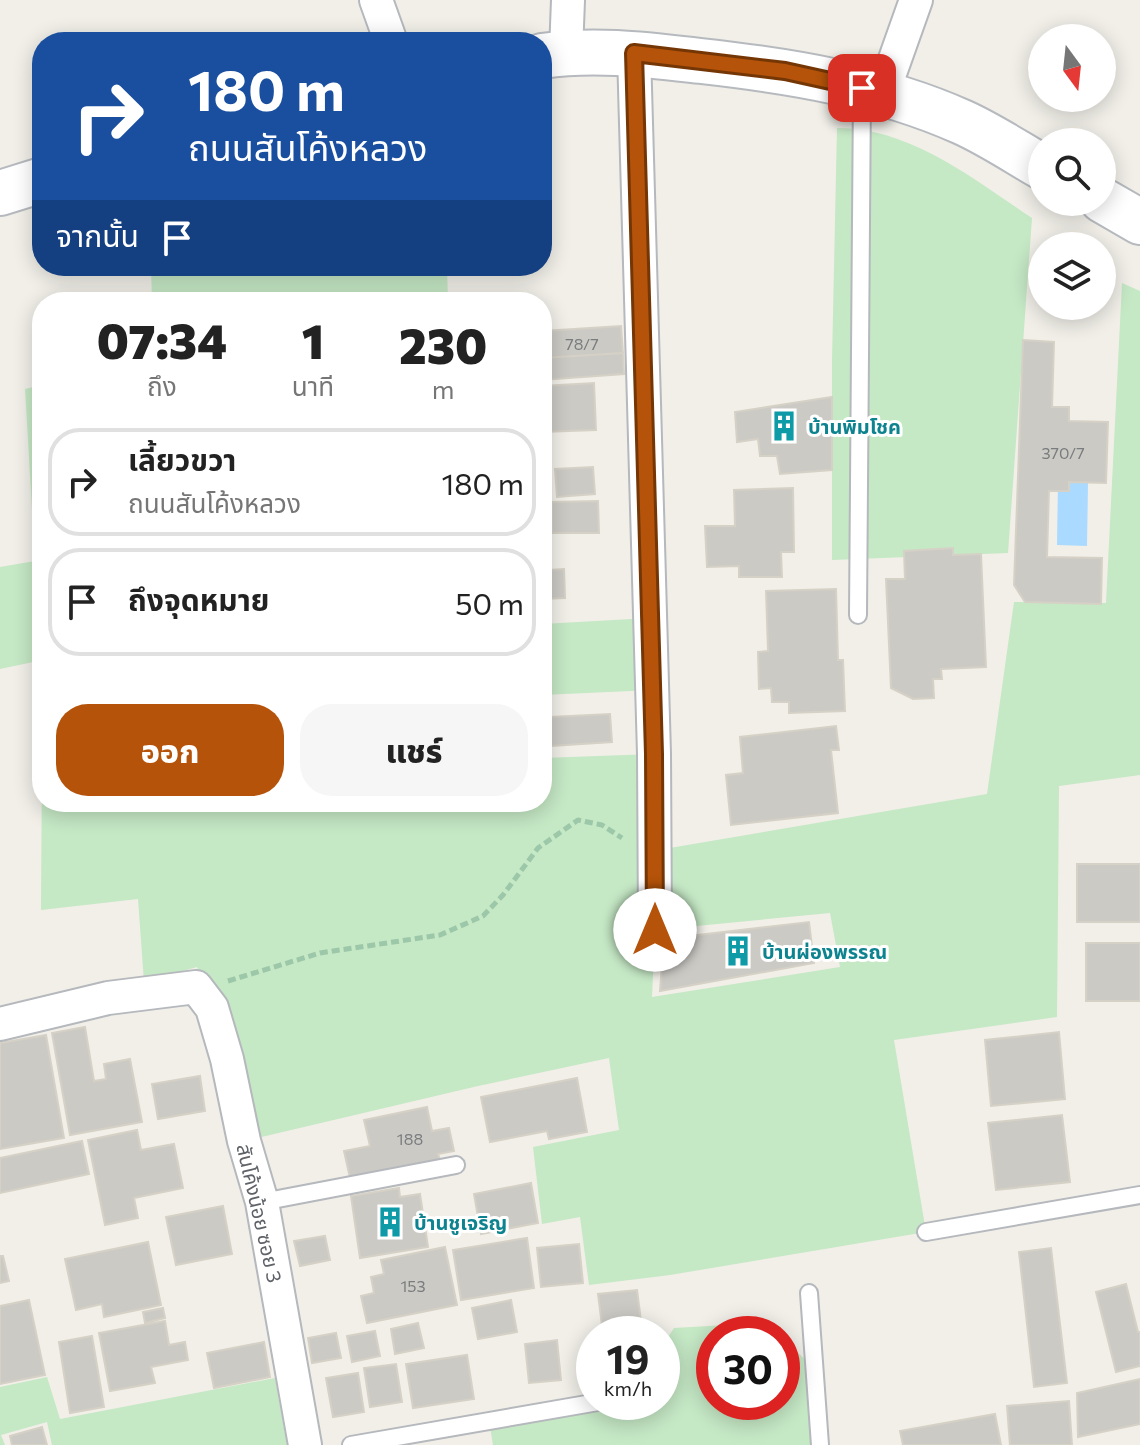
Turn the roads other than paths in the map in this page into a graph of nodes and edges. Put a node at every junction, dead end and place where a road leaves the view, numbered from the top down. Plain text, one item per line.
1 (376, 0) edge
2 (568, 0) edge
3 (916, 0) edge
4 (387, 32) edge
5 (634, 53) junction
6 (554, 54) edge
7 (873, 90) junction
8 (1028, 159) edge
9 (32, 183) edge
10 (0, 193) edge
11 (1116, 208) edge
12 (1140, 222) edge
13 (858, 615) dead end
14 (655, 930) dead end
15 (0, 1024) edge
16 (456, 1165) dead end
17 (1140, 1195) edge
18 (262, 1202) junction
19 (926, 1232) dead end
20 (809, 1293) dead end
21 (576, 1406) edge
22 (305, 1445) edge
23 (351, 1445) edge
24 (820, 1445) edge

1 - 4 street
2 - 6 street
3 - 7 street
5 - 6 street
5 - 7 street
5 - 14 street
7 - 8 street
7 - 13 lane
9 - 10 street
11 - 12 street
15 - 18 street, สันโค้งน้อย ซอย 3
16 - 18 lane
17 - 19 lane
18 - 22 street, สันโค้งน้อย ซอย 3
20 - 24 lane
21 - 23 lane

